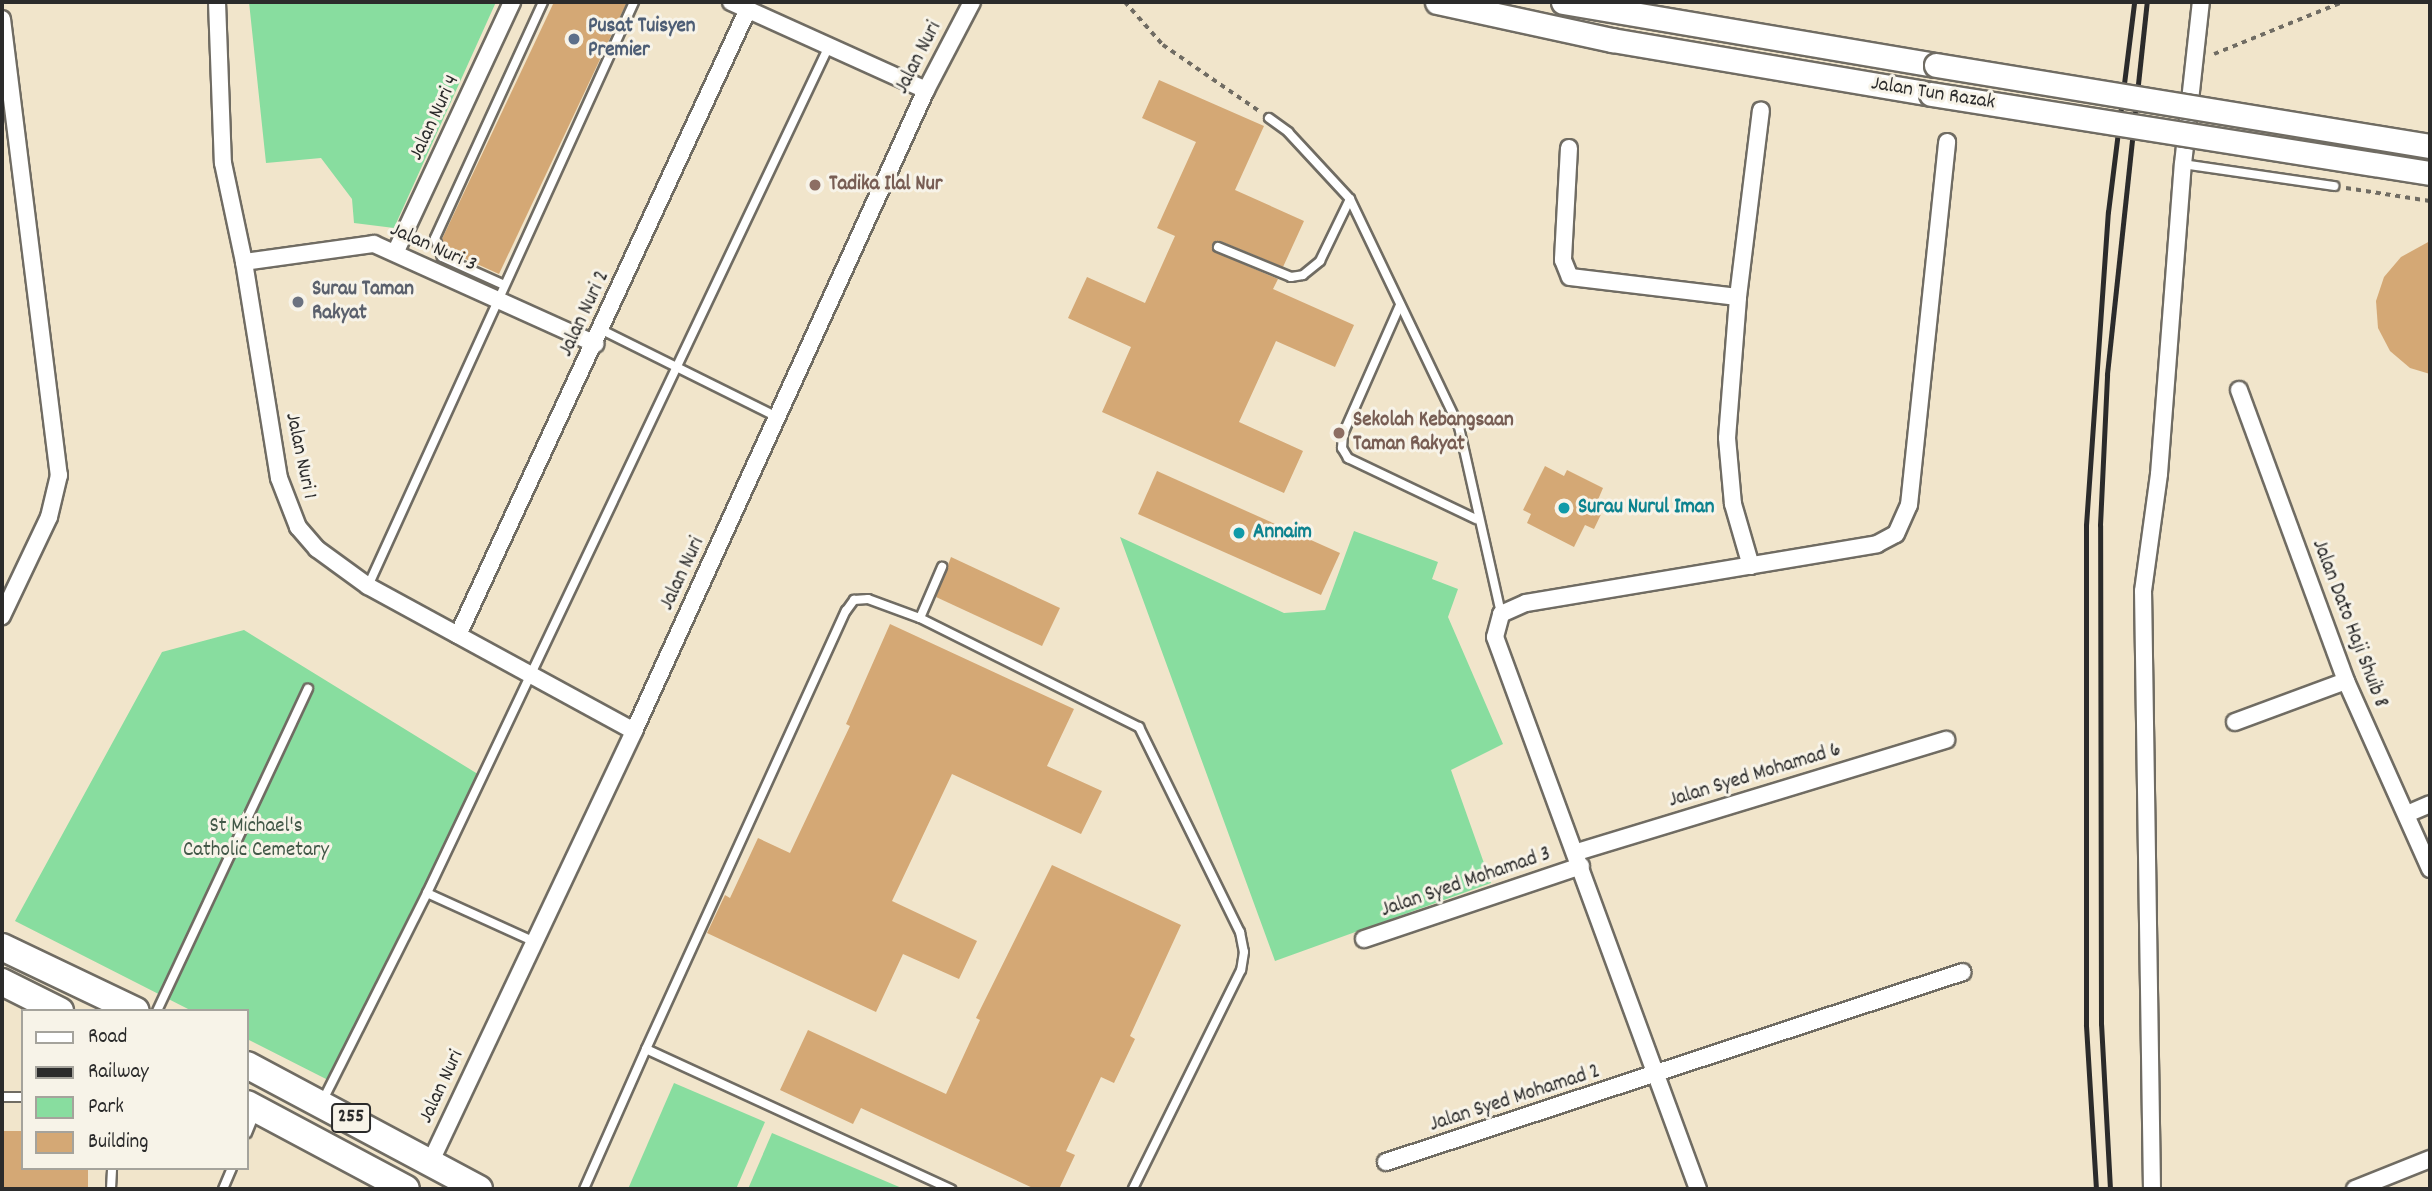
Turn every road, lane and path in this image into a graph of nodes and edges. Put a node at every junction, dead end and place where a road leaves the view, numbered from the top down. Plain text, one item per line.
1 (217, 2) edge
2 (512, 2) edge
3 (542, 2) edge
4 (634, 2) edge
5 (731, 2) edge
6 (971, 2) edge
7 (1125, 2) edge
8 (1437, 2) edge
9 (1563, 2) edge
10 (2201, 2) edge
11 (2343, 2) edge
12 (748, 9) junction
13 (2, 19) edge
14 (828, 46) junction
15 (2192, 62) junction
16 (926, 90) junction
17 (1761, 110) dead end
18 (1269, 118) joint
19 (1947, 142) dead end
20 (2430, 146) edge
21 (1569, 148) dead end
22 (2183, 163) junction
23 (2430, 173) edge
24 (2334, 186) joint
25 (1350, 199) junction
26 (2430, 201) edge
27 (1218, 247) dead end
28 (396, 251) junction
29 (244, 262) junction
30 (499, 292) junction
31 (1738, 297) junction
32 (1400, 305) junction
33 (598, 337) junction
34 (676, 367) junction
35 (2239, 390) dead end
36 (779, 418) junction
37 (1476, 519) junction
38 (1751, 566) junction
39 (942, 567) dead end
40 (368, 586) junction
41 (1500, 614) junction
42 (2, 616) edge
43 (920, 618) junction
44 (458, 635) junction
45 (532, 675) junction
46 (2346, 681) junction
47 (308, 689) dead end
48 (2235, 722) dead end
49 (634, 731) junction
50 (1946, 740) dead end
51 (2430, 804) edge
52 (2407, 814) junction
53 (1579, 859) junction
54 (2430, 869) edge
55 (427, 893) junction
56 (1364, 939) dead end
57 (533, 941) junction
58 (2, 947) edge
59 (1963, 972) dead end
60 (2, 982) edge
61 (56, 1009) edge
62 (132, 1009) edge
63 (158, 1009) edge
64 (646, 1049) junction
65 (248, 1065) edge
66 (1657, 1075) junction
67 (2, 1097) edge
68 (21, 1097) edge
69 (322, 1102) junction
70 (250, 1116) edge
71 (2430, 1159) edge
72 (1386, 1162) dead end
73 (430, 1163) junction
74 (111, 1170) edge
75 (231, 1170) edge
76 (111, 1189) edge
77 (223, 1189) edge
78 (406, 1189) edge
79 (479, 1189) edge
80 (584, 1189) edge
81 (951, 1189) edge
82 (1133, 1189) edge
83 (1698, 1189) edge
84 (2152, 1189) edge
85 (2355, 1189) edge

1 - 29 street, Jalan Nuri 1
2 - 28 street, Jalan Nuri 4
3 - 30 lane
4 - 30 lane
5 - 12 street
6 - 16 street, Jalan Nuri
7 - 18 path
8 - 23 main road, Jalan Tun Razak, bridge
9 - 20 main road, Jalan Tun Razak, bridge
10 - 15 street
11 - 15 path
12 - 14 street
12 - 33 street, Jalan Nuri 2
13 - 42 street
14 - 16 street
14 - 34 lane
15 - 22 street
16 - 36 street, Jalan Nuri
17 - 31 street
18 - 25 lane
19 - 38 street
21 - 31 street
22 - 24 lane
22 - 84 street
24 - 26 path
25 - 27 lane
25 - 32 lane
28 - 29 street, Jalan Nuri 3
28 - 30 street, Jalan Nuri 3
29 - 40 street, Jalan Nuri 1
30 - 33 street, Jalan Nuri 3
30 - 40 lane
31 - 38 street
32 - 37 lane
32 - 37 lane
33 - 34 lane
33 - 44 street, Jalan Nuri 2
34 - 36 lane
34 - 45 lane
35 - 46 street, Jalan Dato Haji Shuib 8
36 - 49 street, Jalan Nuri
37 - 41 lane
38 - 41 street
39 - 43 lane
40 - 44 street, Jalan Nuri 1
41 - 53 street
43 - 64 lane
43 - 82 lane
44 - 45 street, Jalan Nuri 1
45 - 49 street, Jalan Nuri 1
45 - 55 lane
46 - 48 street
46 - 52 street, Jalan Dato Haji Shuib 8
47 - 63 lane
49 - 57 street, Jalan Nuri
50 - 53 street, Jalan Syed Mohamad 6
51 - 52 street
52 - 54 street, Jalan Dato Haji Shuib 8
53 - 56 street, Jalan Syed Mohamad 3
53 - 66 street
55 - 57 lane
55 - 69 lane
57 - 73 street, Jalan Nuri
58 - 62 main road
59 - 66 street, Jalan Syed Mohamad 2
60 - 61 main road
64 - 80 lane
64 - 81 lane
65 - 69 main road, 255
66 - 72 street, Jalan Syed Mohamad 2
66 - 83 street
67 - 68 lane
69 - 73 main road, 255
70 - 78 main road, 255
71 - 85 street
73 - 79 main road, 255
74 - 76 lane
75 - 77 lane

